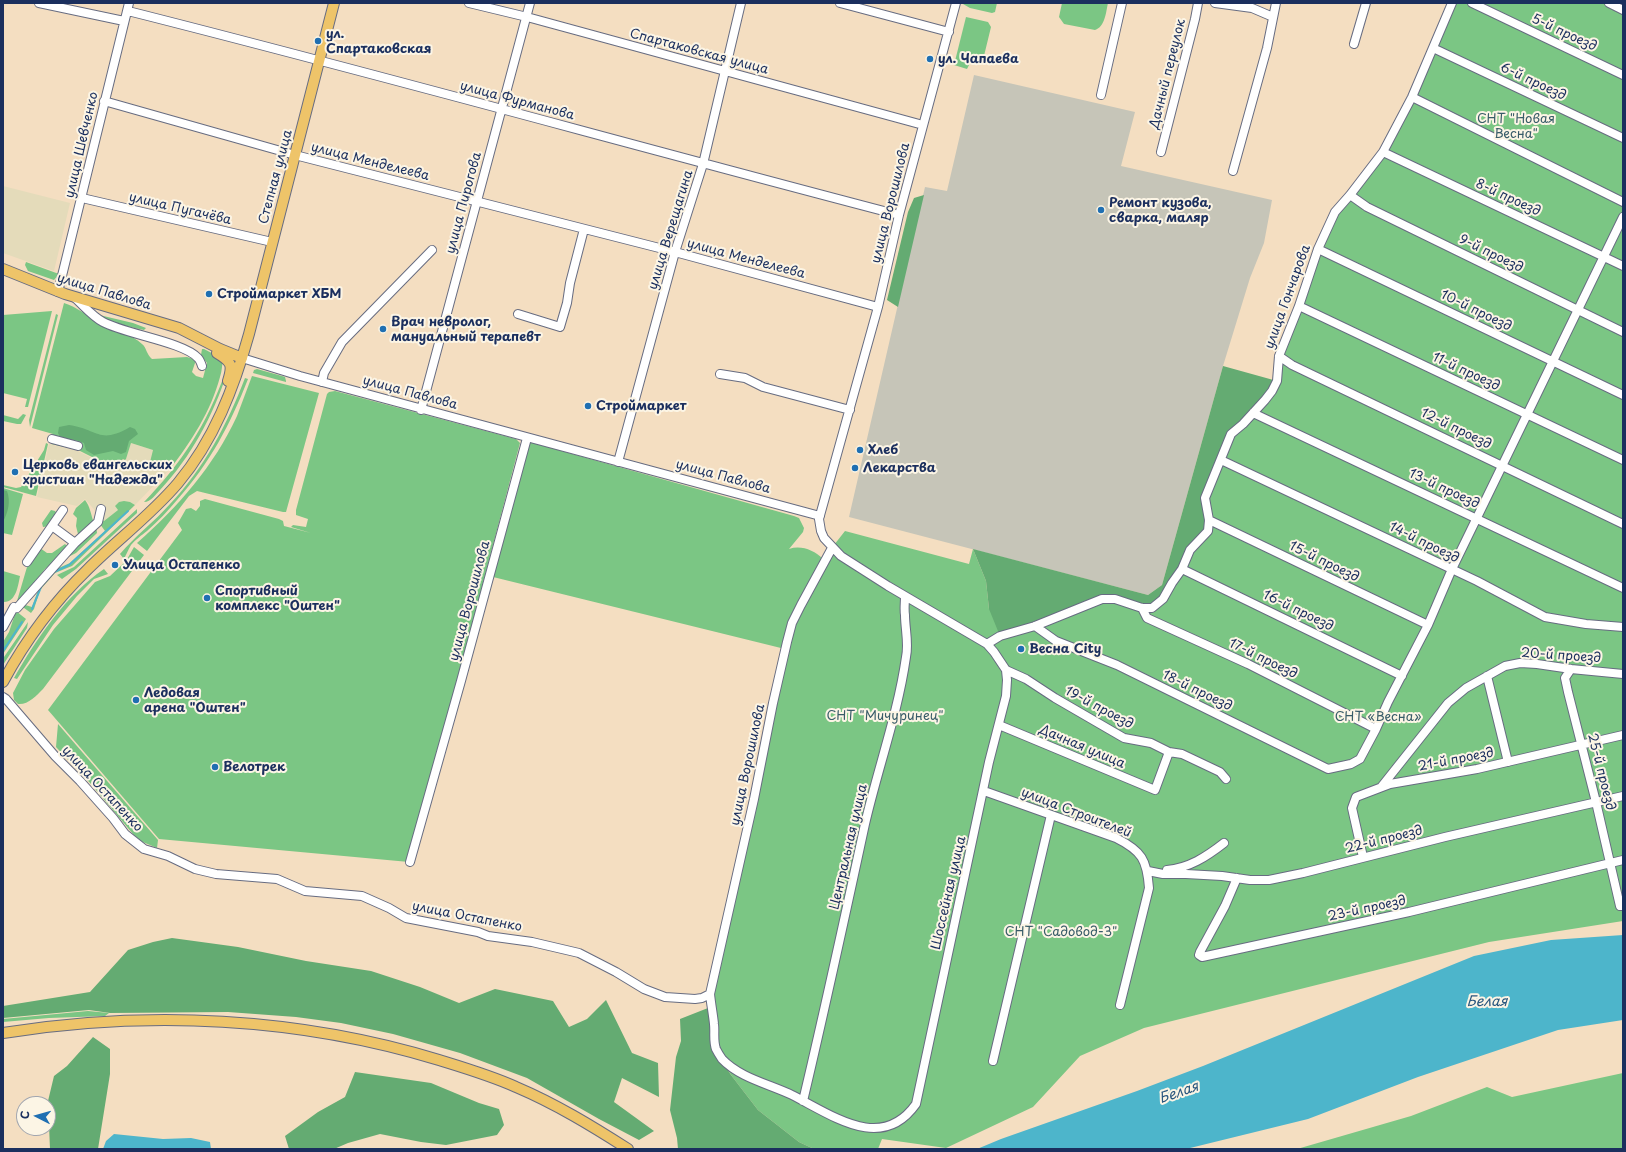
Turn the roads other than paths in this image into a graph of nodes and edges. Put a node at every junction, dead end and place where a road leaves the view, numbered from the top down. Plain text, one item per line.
1 (39, 3) edge
2 (334, 3) edge
3 (469, 3) edge
4 (530, 3) edge
5 (741, 3) edge
6 (840, 3) edge
7 (956, 3) edge
8 (1122, 3) edge
9 (1198, 3) edge
10 (1215, 3) edge
11 (1276, 3) edge
12 (1366, 3) edge
13 (1452, 3) edge
14 (1472, 3) edge
15 (1608, 3) edge
16 (129, 7) edge
17 (1623, 10) edge
18 (527, 17) junction
19 (1273, 17) junction
20 (124, 21) junction
21 (949, 32) junction
22 (1354, 44) dead end
23 (1433, 48) junction
24 (320, 59) junction
25 (724, 72) junction
26 (1623, 75) edge
27 (1101, 95) dead end
28 (1412, 97) junction
29 (104, 101) junction
30 (502, 109) junction
31 (923, 125) junction
32 (1623, 138) edge
33 (1161, 152) dead end
34 (1383, 152) junction
35 (295, 155) junction
36 (703, 164) junction
37 (1232, 171) dead end
38 (1350, 195) junction
39 (82, 198) junction
40 (476, 202) junction
41 (1623, 202) edge
42 (899, 215) junction
43 (1623, 217) edge
44 (584, 229) junction
45 (272, 242) junction
46 (1318, 249) junction
47 (432, 250) dead end
48 (675, 252) junction
49 (1604, 257) junction
50 (1623, 266) edge
51 (3, 269) edge
52 (58, 292) junction
53 (75, 298) junction
54 (1299, 306) junction
55 (878, 307) junction
56 (1578, 310) junction
57 (518, 314) dead end
58 (168, 325) junction
59 (1623, 332) edge
60 (1279, 356) junction
61 (242, 358) junction
62 (1552, 361) junction
63 (202, 366) dead end
64 (720, 374) dead end
65 (322, 382) junction
66 (1623, 395) edge
67 (422, 410) junction
68 (850, 410) junction
69 (1253, 413) junction
70 (1527, 414) junction
71 (220, 417) junction
72 (527, 438) junction
73 (52, 439) dead end
74 (78, 446) dead end
75 (1221, 460) junction
76 (1623, 460) edge
77 (618, 462) junction
78 (1502, 465) junction
79 (101, 509) dead end
80 (63, 510) dead end
81 (820, 516) junction
82 (1477, 518) junction
83 (1209, 520) junction
84 (1623, 524) edge
85 (52, 526) junction
86 (75, 543) junction
87 (832, 548) junction
88 (27, 562) dead end
89 (1182, 569) junction
90 (1452, 569) junction
91 (1623, 588) edge
92 (905, 597) junction
93 (1142, 608) junction
94 (1428, 625) junction
95 (1035, 626) junction
96 (3, 627) edge
97 (1623, 627) edge
98 (987, 644) junction
99 (1571, 669) junction
100 (1006, 670) junction
101 (1623, 674) edge
102 (1402, 676) junction
103 (1487, 676) junction
104 (3, 682) edge
105 (3, 697) edge
106 (999, 725) junction
107 (1376, 729) junction
108 (1623, 735) edge
109 (1581, 745) junction
110 (1169, 752) junction
111 (1508, 762) junction
112 (1226, 779) dead end
113 (1381, 787) junction
114 (984, 791) junction
115 (1623, 796) edge
116 (1596, 802) junction
117 (1051, 815) junction
118 (1224, 843) dead end
119 (1363, 857) junction
120 (1623, 860) edge
121 (410, 862) dead end
122 (1610, 863) junction
123 (1148, 871) junction
124 (1237, 878) junction
125 (1621, 906) edge
126 (710, 994) junction
127 (1120, 1005) dead end
128 (3, 1028) edge
129 (39, 1028) junction
130 (3, 1033) edge
131 (3, 1037) edge
132 (993, 1061) dead end
133 (803, 1101) junction
134 (850, 1132) dead end
135 (892, 1134) dead end
136 (628, 1149) edge

1 - 20 street
2 - 24 main road, Степная улица
3 - 18 street, Спартаковская улица
4 - 18 street, улица Пирогова
5 - 25 street, улица Верещагина
6 - 21 street
7 - 21 street, улица Ворошилова
8 - 27 street
9 - 33 street, Дачный переулок
10 - 19 street
11 - 19 street
12 - 22 street
13 - 23 street, улица Гончарова
14 - 26 street, 5-й проезд
15 - 17 street
16 - 20 street, улица Шевченко
16 - 24 street, улица Фурманова
18 - 25 street, Спартаковская улица
18 - 30 street, улица Пирогова
19 - 37 street
20 - 29 street, улица Шевченко
21 - 31 street, улица Ворошилова
23 - 28 street, улица Гончарова
23 - 32 street, 6-й проезд
24 - 30 street, улица Фурманова
24 - 35 main road, Степная улица
25 - 31 street, Спартаковская улица
25 - 36 street, улица Верещагина
28 - 34 street, улица Гончарова
28 - 41 street
29 - 35 street, улица Менделеева
29 - 39 street, улица Шевченко
30 - 36 street, улица Фурманова
30 - 40 street, улица Пирогова
31 - 42 street, улица Ворошилова
34 - 38 street, улица Гончарова
34 - 49 street, 8-й проезд
35 - 40 street, улица Менделеева
35 - 45 main road, Степная улица
36 - 42 street, улица Фурманова
36 - 48 street, улица Верещагина
38 - 46 street, улица Гончарова
38 - 56 street, 9-й проезд
39 - 45 street, улица Пугачёва
39 - 52 street, улица Шевченко
40 - 44 street, улица Менделеева
40 - 67 street, улица Пирогова
42 - 55 street, улица Ворошилова
43 - 49 street
44 - 48 street, улица Менделеева
44 - 57 street
45 - 61 main road, Степная улица
46 - 54 street, улица Гончарова
46 - 62 street, 10-й проезд
47 - 65 street, улица Пирогова
48 - 55 street, улица Менделеева
48 - 77 street, улица Верещагина
49 - 50 street, 8-й проезд
49 - 56 street
51 - 52 main road, улица Павлова
52 - 53 main road, улица Павлова
53 - 58 main road, улица Павлова
53 - 63 street
54 - 60 street, улица Гончарова
54 - 70 street, 11-й проезд
55 - 68 street, улица Ворошилова
56 - 59 street, 9-й проезд
56 - 62 street
58 - 61 main road, улица Павлова
58 - 71 main road
60 - 69 street, улица Гончарова
60 - 78 street, 12-й проезд
61 - 65 street, улица Павлова
61 - 71 main road, Степная улица
62 - 66 street, 10-й проезд
62 - 70 street
64 - 68 street
65 - 67 street, улица Павлова
67 - 72 street, улица Павлова
68 - 81 street, улица Ворошилова
69 - 75 street, улица Гончарова
69 - 82 street, 13-й проезд
70 - 76 street, 11-й проезд
70 - 78 street
71 - 104 main road
72 - 77 street, улица Павлова
72 - 121 street, улица Ворошилова
73 - 74 street
75 - 83 street, улица Гончарова
75 - 90 street, 14-й проезд
77 - 81 street, улица Павлова
78 - 82 street
78 - 84 street, 12-й проезд
79 - 86 street
80 - 85 street
81 - 87 street
82 - 90 street
82 - 91 street, 13-й проезд
83 - 89 street
83 - 94 street, 15-й проезд
85 - 86 street
85 - 88 street
86 - 96 street
87 - 92 street
87 - 126 street, улица Ворошилова
89 - 93 street
89 - 102 street, 16-й проезд
90 - 94 street
90 - 97 street, 14-й проезд
92 - 98 street
92 - 133 street, Центральная улица
93 - 95 street
93 - 107 street, 17-й проезд
94 - 102 street
95 - 98 street
95 - 107 street, 18-й проезд
98 - 100 street
99 - 101 street, 20-й проезд
99 - 103 street, 20-й проезд
99 - 109 street, 25-й проезд
100 - 106 street, Шоссейная улица
100 - 110 street, 19-й проезд
102 - 107 street
103 - 111 street
103 - 113 street, 20-й проезд
105 - 126 street, улица Остапенко
106 - 110 street, Дачная улица
106 - 114 street, Шоссейная улица
108 - 109 street, 21-й проезд
109 - 111 street, 21-й проезд
109 - 116 street, 25-й проезд
110 - 112 street, 19-й проезд
111 - 113 street, 21-й проезд
113 - 119 street, 21-й проезд
114 - 117 street, улица Строителей
114 - 135 street, Шоссейная улица
115 - 116 street, 22-й проезд
116 - 119 street, 22-й проезд
116 - 122 street, 25-й проезд
117 - 123 street, улица Строителей
117 - 132 street
118 - 123 street
119 - 124 street, 22-й проезд
120 - 122 street, 23-й проезд
122 - 124 street, 23-й проезд
122 - 125 street, 25-й проезд
123 - 124 street, 22-й проезд
123 - 127 street
126 - 133 street, улица Ворошилова
128 - 129 main road
129 - 130 main road
129 - 131 main road
129 - 136 main road
133 - 134 street, улица Ворошилова

